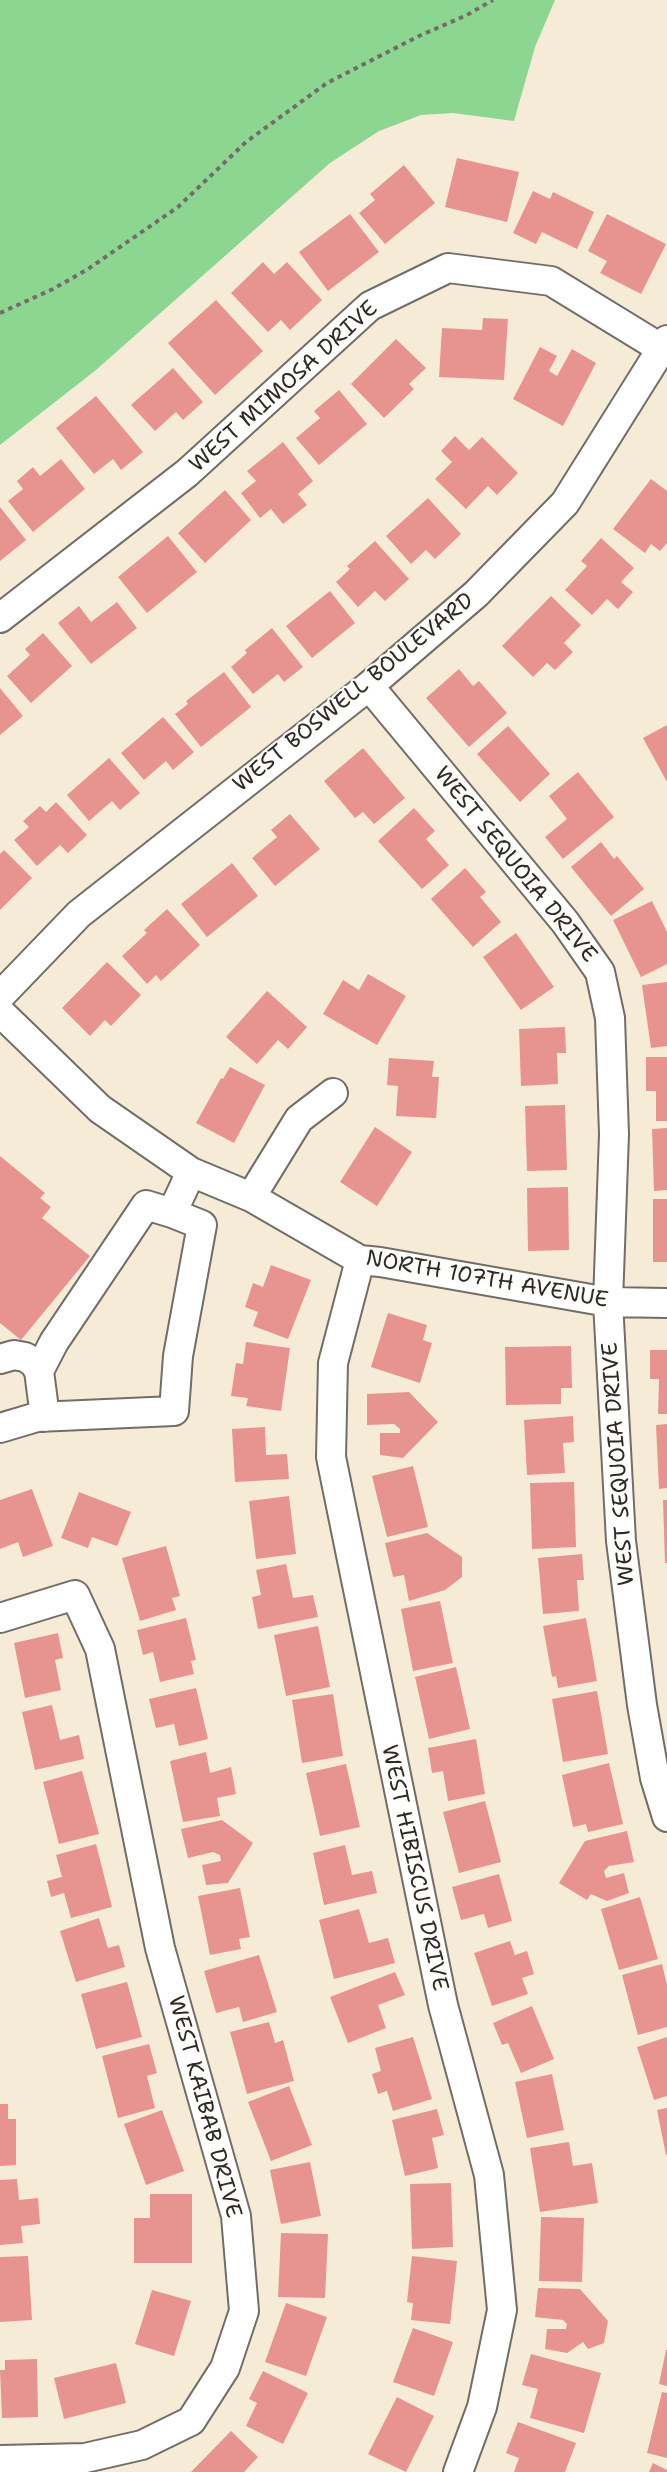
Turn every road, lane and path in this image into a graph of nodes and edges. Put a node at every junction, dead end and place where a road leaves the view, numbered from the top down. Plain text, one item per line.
1 (493, 0) edge
2 (0, 312) edge
3 (666, 347) edge
4 (0, 618) edge
5 (369, 686) junction
6 (0, 996) edge
7 (0, 1012) edge
8 (333, 1093) dead end
9 (191, 1172) junction
10 (250, 1197) junction
11 (172, 1213) junction
12 (360, 1260) junction
13 (608, 1302) junction
14 (667, 1303) edge
15 (0, 1359) edge
16 (39, 1371) junction
17 (45, 1417) junction
18 (0, 1428) edge
19 (0, 1618) edge
20 (667, 1818) edge
21 (0, 2460) edge
22 (458, 2472) edge

1 - 2 path
3 - 4 street, WEST MIMOSA DRIVE
3 - 5 street, WEST BOSWELL BOULEVARD
5 - 6 street, WEST BOSWELL BOULEVARD
5 - 13 street, WEST SEQUOIA DRIVE
7 - 9 street, NORTH 107TH AVENUE
8 - 10 street
9 - 10 street, NORTH 107TH AVENUE
9 - 11 street
10 - 12 street, NORTH 107TH AVENUE
11 - 16 street
11 - 17 street
12 - 13 street, NORTH 107TH AVENUE
12 - 22 street, WEST HIBISCUS DRIVE
13 - 14 street, NORTH 107TH AVENUE
13 - 20 street, WEST SEQUOIA DRIVE
15 - 16 street
16 - 17 street
17 - 18 street
19 - 21 street, WEST KAIBAB DRIVE

